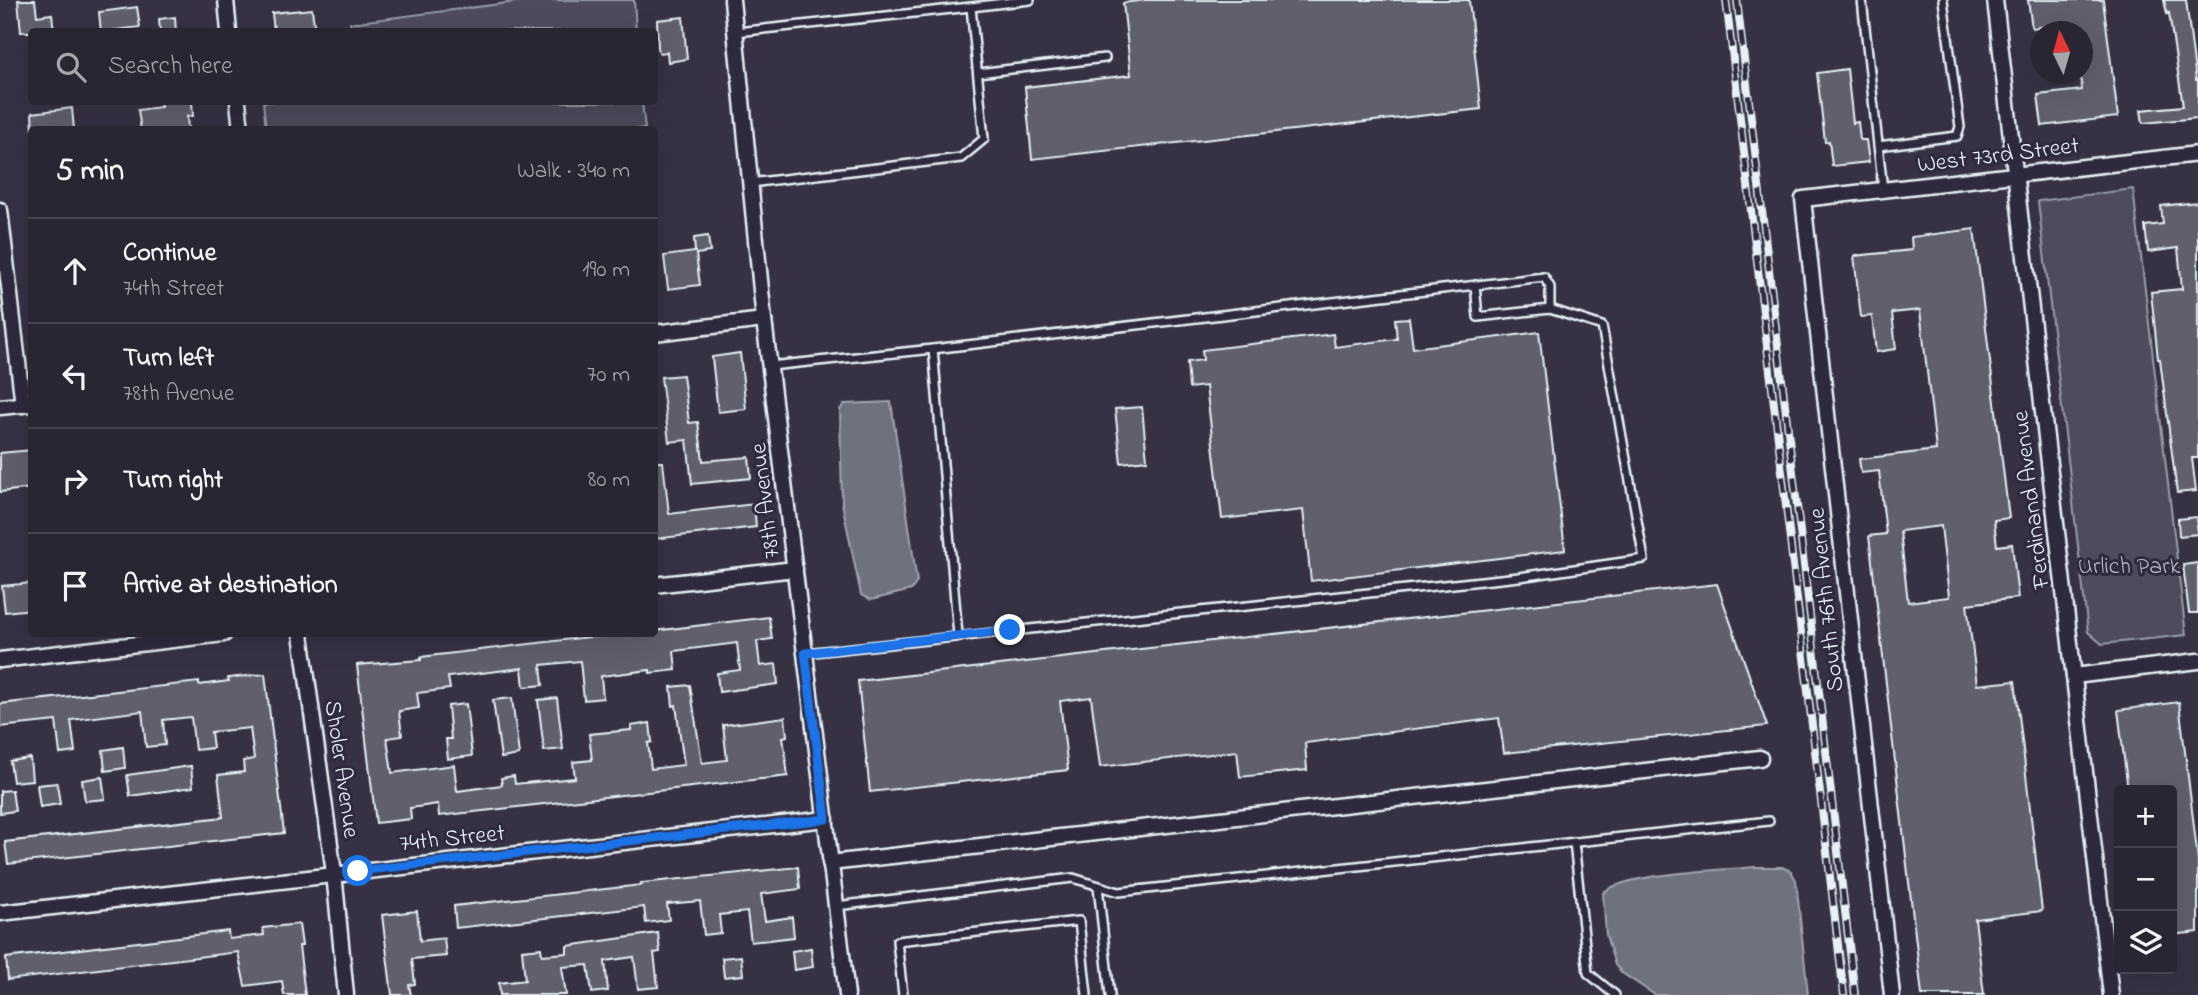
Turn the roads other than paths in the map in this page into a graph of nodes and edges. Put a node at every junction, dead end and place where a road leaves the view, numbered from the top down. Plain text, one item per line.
1 (226, 0) edge
2 (732, 0) edge
3 (1030, 0) edge
4 (1862, 0) edge
5 (1943, 0) edge
6 (1995, 0) edge
7 (971, 7) junction
8 (229, 28) edge
9 (736, 32) junction
10 (1105, 58) dead end
11 (978, 73) junction
12 (238, 105) edge
13 (241, 126) edge
14 (1878, 146) junction
15 (2198, 154) edge
16 (2015, 175) junction
17 (749, 183) junction
18 (1883, 190) junction
19 (1803, 199) joint
20 (0, 210) edge
21 (1475, 285) junction
22 (1550, 309) junction
23 (764, 320) junction
24 (658, 333) edge
25 (933, 349) junction
26 (770, 366) junction
27 (27, 404) edge
28 (0, 407) edge
29 (795, 569) junction
30 (658, 585) edge
31 (958, 635) junction
32 (198, 637) edge
33 (301, 637) edge
34 (805, 653) junction
35 (0, 660) edge
36 (2198, 661) edge
37 (2074, 676) junction
38 (1760, 758) dead end
39 (826, 819) junction
40 (1769, 821) dead end
41 (1574, 842) junction
42 (831, 863) junction
43 (334, 873) junction
44 (1098, 886) junction
45 (836, 906) junction
46 (0, 913) edge
47 (346, 995) edge
48 (847, 995) edge
49 (903, 995) edge
50 (1087, 995) edge
51 (1110, 995) edge
52 (1615, 995) edge
53 (1892, 995) edge
54 (2111, 995) edge

1 - 8 street
2 - 9 street, 78th Avenue
3 - 7 lane
4 - 14 lane
5 - 14 lane
6 - 16 street, Ferdinand Avenue
7 - 9 lane
7 - 11 lane
9 - 17 street, 78th Avenue
10 - 11 lane
11 - 17 lane
12 - 13 street
14 - 18 lane
15 - 16 street, West 73rd Street
16 - 18 street, West 73rd Street
16 - 37 street, Ferdinand Avenue
17 - 23 street, 78th Avenue
18 - 19 street, West 73rd Street
19 - 53 street, South 76th Avenue
20 - 27 street
21 - 22 lane
21 - 22 lane
21 - 25 lane
22 - 31 lane
23 - 24 street
23 - 26 street, 78th Avenue
25 - 26 lane
25 - 31 lane
26 - 29 street, 78th Avenue
27 - 28 street
29 - 30 street
29 - 34 street, 78th Avenue
31 - 34 lane
32 - 35 street
33 - 43 street, Sholer Avenue
34 - 39 street, 78th Avenue
36 - 37 street
37 - 54 street, Ferdinand Avenue
38 - 42 street
39 - 42 street, 78th Avenue
39 - 43 street, 74th Street
40 - 41 lane
41 - 44 lane
41 - 52 lane
42 - 45 street, 78th Avenue
43 - 46 street, 74th Street
43 - 47 street, Sholer Avenue
44 - 45 lane
44 - 51 lane
45 - 48 street, 78th Avenue
49 - 50 lane

